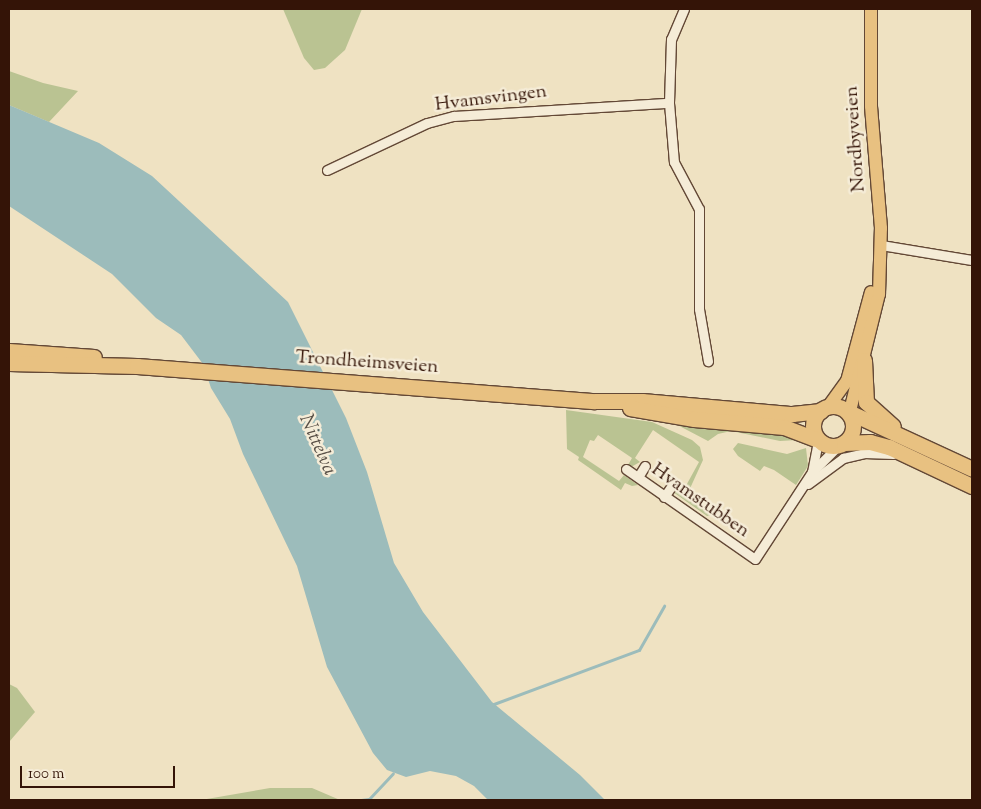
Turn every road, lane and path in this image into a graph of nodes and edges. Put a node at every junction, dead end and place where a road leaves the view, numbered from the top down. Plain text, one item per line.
1 (684, 9) edge
2 (871, 9) edge
3 (669, 103) junction
4 (327, 170) dead end
5 (881, 245) junction
6 (972, 260) edge
7 (880, 266) junction
8 (9, 351) edge
9 (864, 360) junction
10 (708, 361) dead end
11 (9, 363) edge
12 (137, 366) junction
13 (595, 401) junction
14 (824, 409) junction
15 (850, 412) junction
16 (816, 440) junction
17 (840, 445) junction
18 (913, 448) junction
19 (644, 466) dead end
20 (972, 468) edge
21 (626, 469) dead end
22 (812, 472) junction
23 (638, 476) junction
24 (672, 485) dead end
25 (806, 485) junction
26 (972, 486) edge
27 (664, 497) junction

1 - 3 street
2 - 5 main road, Nordbyveien
3 - 4 street, Hvamsvingen
3 - 10 street
5 - 6 street
5 - 7 main road, Nordbyveien
7 - 9 main road, Nordbyveien
7 - 14 main road, Nordbyveien
8 - 12 highway, Trondheimsveien
9 - 15 main road, Nordbyveien
9 - 18 highway
11 - 12 highway, Trondheimsveien
12 - 13 highway, Trondheimsveien
13 - 14 highway, Trondheimsveien
13 - 16 highway, Trondheimsveien
14 - 15 highway
14 - 16 highway
15 - 17 highway
15 - 18 highway
16 - 17 highway
16 - 22 street
17 - 18 highway
17 - 22 street
18 - 20 highway
18 - 25 street
18 - 26 highway
19 - 23 street
21 - 23 street, Hvamstubben
22 - 25 street
23 - 27 street, Hvamstubben
24 - 27 street
25 - 27 street, Hvamstubben

